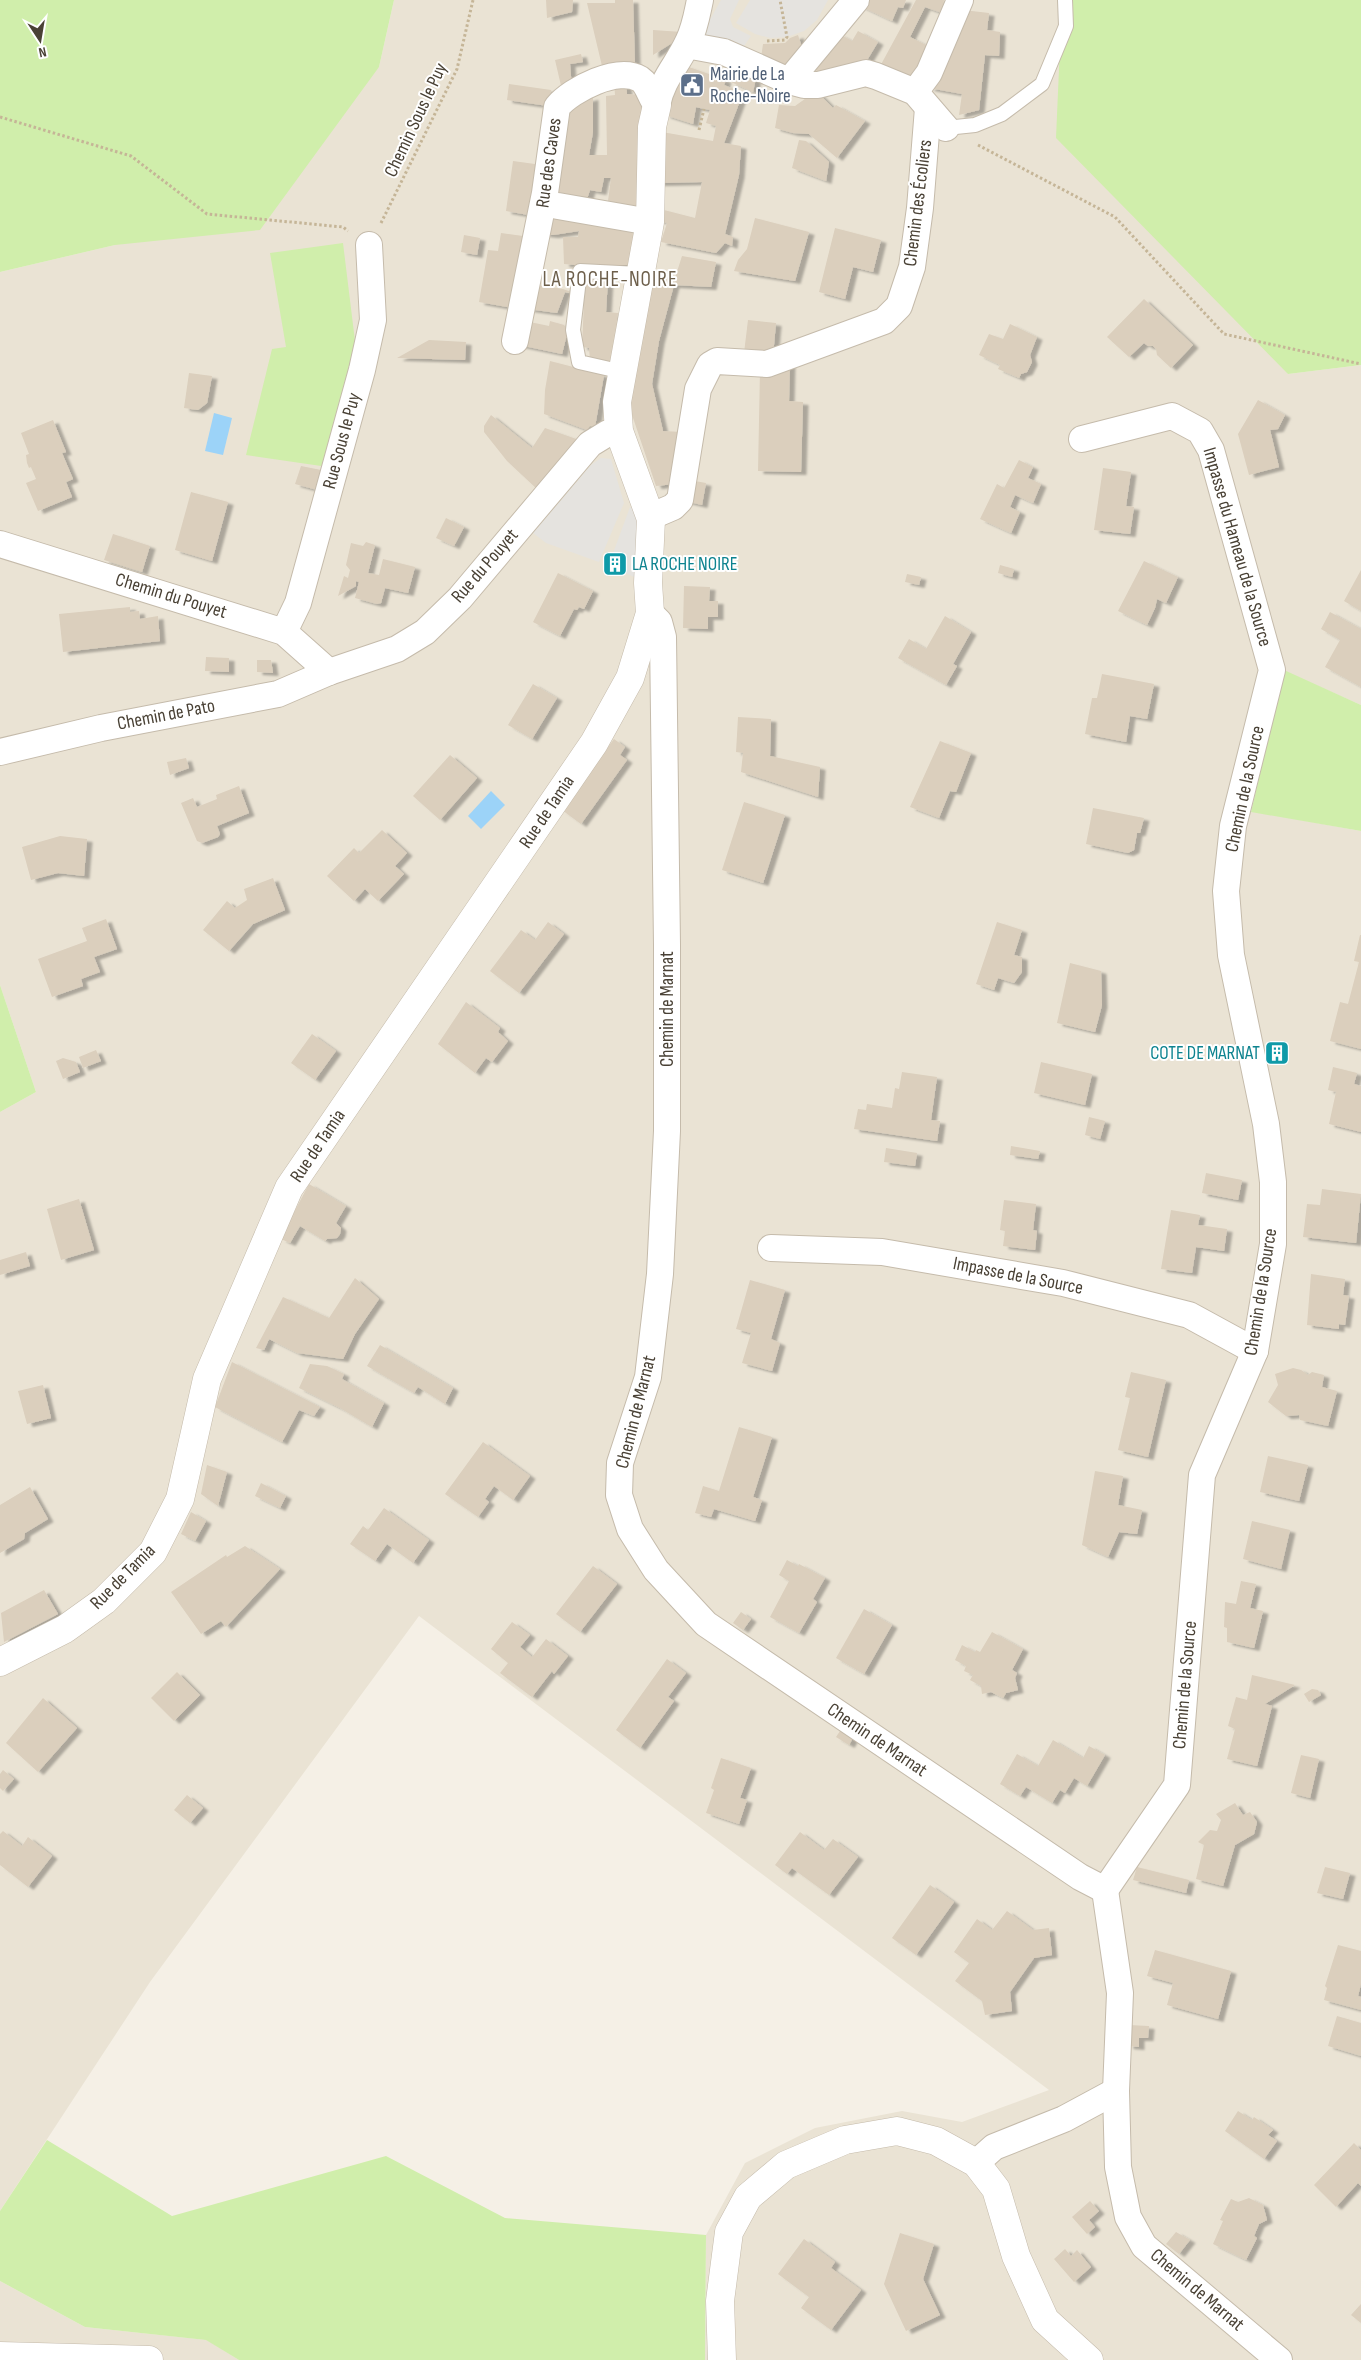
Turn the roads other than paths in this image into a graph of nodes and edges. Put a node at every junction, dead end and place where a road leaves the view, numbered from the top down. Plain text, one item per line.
1 (700, 0) edge
2 (960, 0) edge
3 (1065, 0) edge
4 (852, 2) edge
5 (688, 43) junction
6 (789, 81) junction
7 (922, 100) junction
8 (657, 104) junction
9 (946, 128) joint
10 (558, 206) dead end
11 (650, 222) junction
12 (369, 245) road end
13 (639, 274) junction
14 (515, 341) dead end
15 (623, 372) junction
16 (619, 431) junction
17 (1082, 439) dead end
18 (648, 509) junction
19 (0, 544) edge
20 (650, 613) junction
21 (284, 632) junction
22 (1272, 670) joint
23 (329, 672) junction
24 (0, 752) edge
25 (771, 1248) dead end
26 (1255, 1350) junction
27 (0, 1662) edge
28 (1105, 1890) junction
29 (1116, 2091) junction
30 (976, 2162) junction
31 (0, 2356) edge
32 (149, 2360) edge
33 (722, 2360) edge
34 (1089, 2360) edge
35 (1279, 2360) edge

1 - 5 street
2 - 7 street
3 - 9 lane
4 - 6 street
5 - 6 street
5 - 8 street
6 - 7 street
7 - 9 street
7 - 18 street, Chemin des Écoliers
8 - 11 street
8 - 14 street, Rue des Caves
10 - 11 street
11 - 13 street
12 - 21 street, Rue Sous le Puy
13 - 15 street
13 - 15 lane
15 - 16 street
16 - 18 street
16 - 23 street, Rue du Pouyet
17 - 22 street, Impasse du Hameau de la Source
18 - 20 street
19 - 21 street, Chemin du Pouyet
20 - 27 street, Rue de Tamia
20 - 28 street, Chemin de Marnat
21 - 23 street, Chemin du Pouyet
22 - 26 street, Chemin de la Source
23 - 24 street, Chemin de Pato
25 - 26 street, Impasse de la Source
26 - 28 street, Chemin de la Source
28 - 29 street, Chemin de Marnat
29 - 30 street
29 - 35 street, Chemin de Marnat
30 - 33 street
30 - 34 street
31 - 32 street

